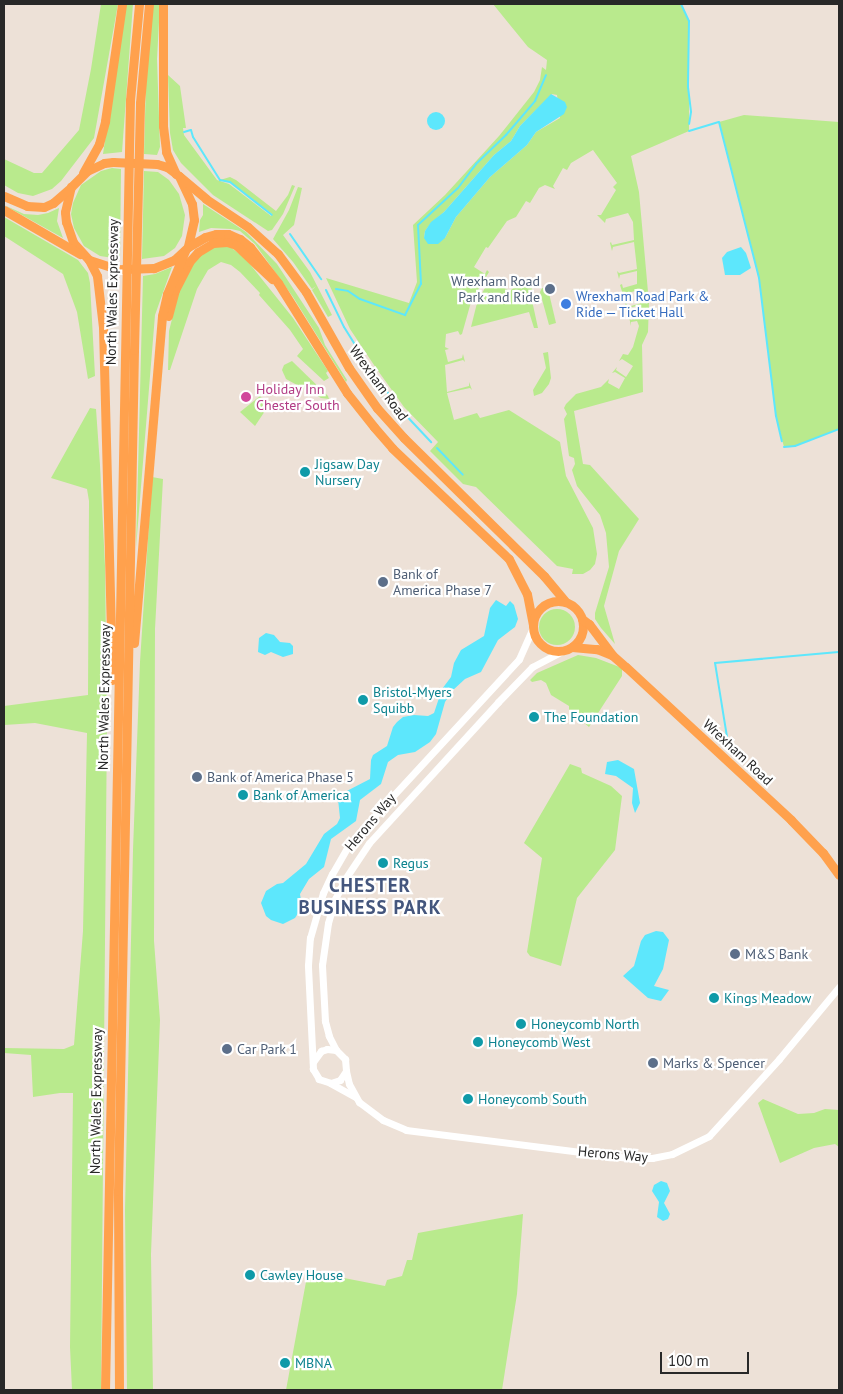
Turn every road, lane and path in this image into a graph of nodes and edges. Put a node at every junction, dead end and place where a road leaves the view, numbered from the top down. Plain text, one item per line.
1 (122, 4) edge
2 (139, 4) edge
3 (149, 4) edge
4 (163, 4) edge
5 (178, 175) junction
6 (80, 177) junction
7 (72, 188) junction
8 (4, 196) edge
9 (4, 210) edge
10 (186, 249) junction
11 (87, 258) junction
12 (278, 283) junction
13 (158, 371) junction
14 (566, 602) junction
15 (582, 619) junction
16 (533, 626) junction
17 (572, 648) junction
18 (562, 651) junction
19 (612, 656) junction
20 (126, 781) junction
21 (114, 863) junction
22 (839, 875) edge
23 (839, 987) edge
24 (336, 1050) junction
25 (313, 1062) junction
26 (346, 1071) junction
27 (329, 1083) junction
28 (356, 1098) junction
29 (105, 1390) edge
30 (119, 1390) edge

1 - 6 highway
2 - 21 highway, North Wales Expressway
3 - 20 highway, North Wales Expressway
4 - 5 highway
5 - 6 highway
5 - 10 highway
5 - 14 highway, Wrexham Road
6 - 7 highway
7 - 8 highway
7 - 11 highway
9 - 11 highway
10 - 11 highway
10 - 12 highway, Wrexham Road
10 - 13 highway
11 - 21 highway
12 - 13 highway
12 - 16 highway, Wrexham Road
13 - 20 highway
14 - 15 highway
14 - 16 highway
15 - 17 highway
15 - 19 highway, Wrexham Road
16 - 18 highway
16 - 25 street, Herons Way
17 - 18 highway
17 - 19 highway, Wrexham Road
18 - 24 street, Herons Way
19 - 22 highway, Wrexham Road
20 - 30 highway, North Wales Expressway
21 - 29 highway, North Wales Expressway
23 - 28 street, Herons Way
24 - 25 street
24 - 26 street
25 - 27 street
26 - 27 street
26 - 28 street, Herons Way
27 - 28 street, Herons Way

